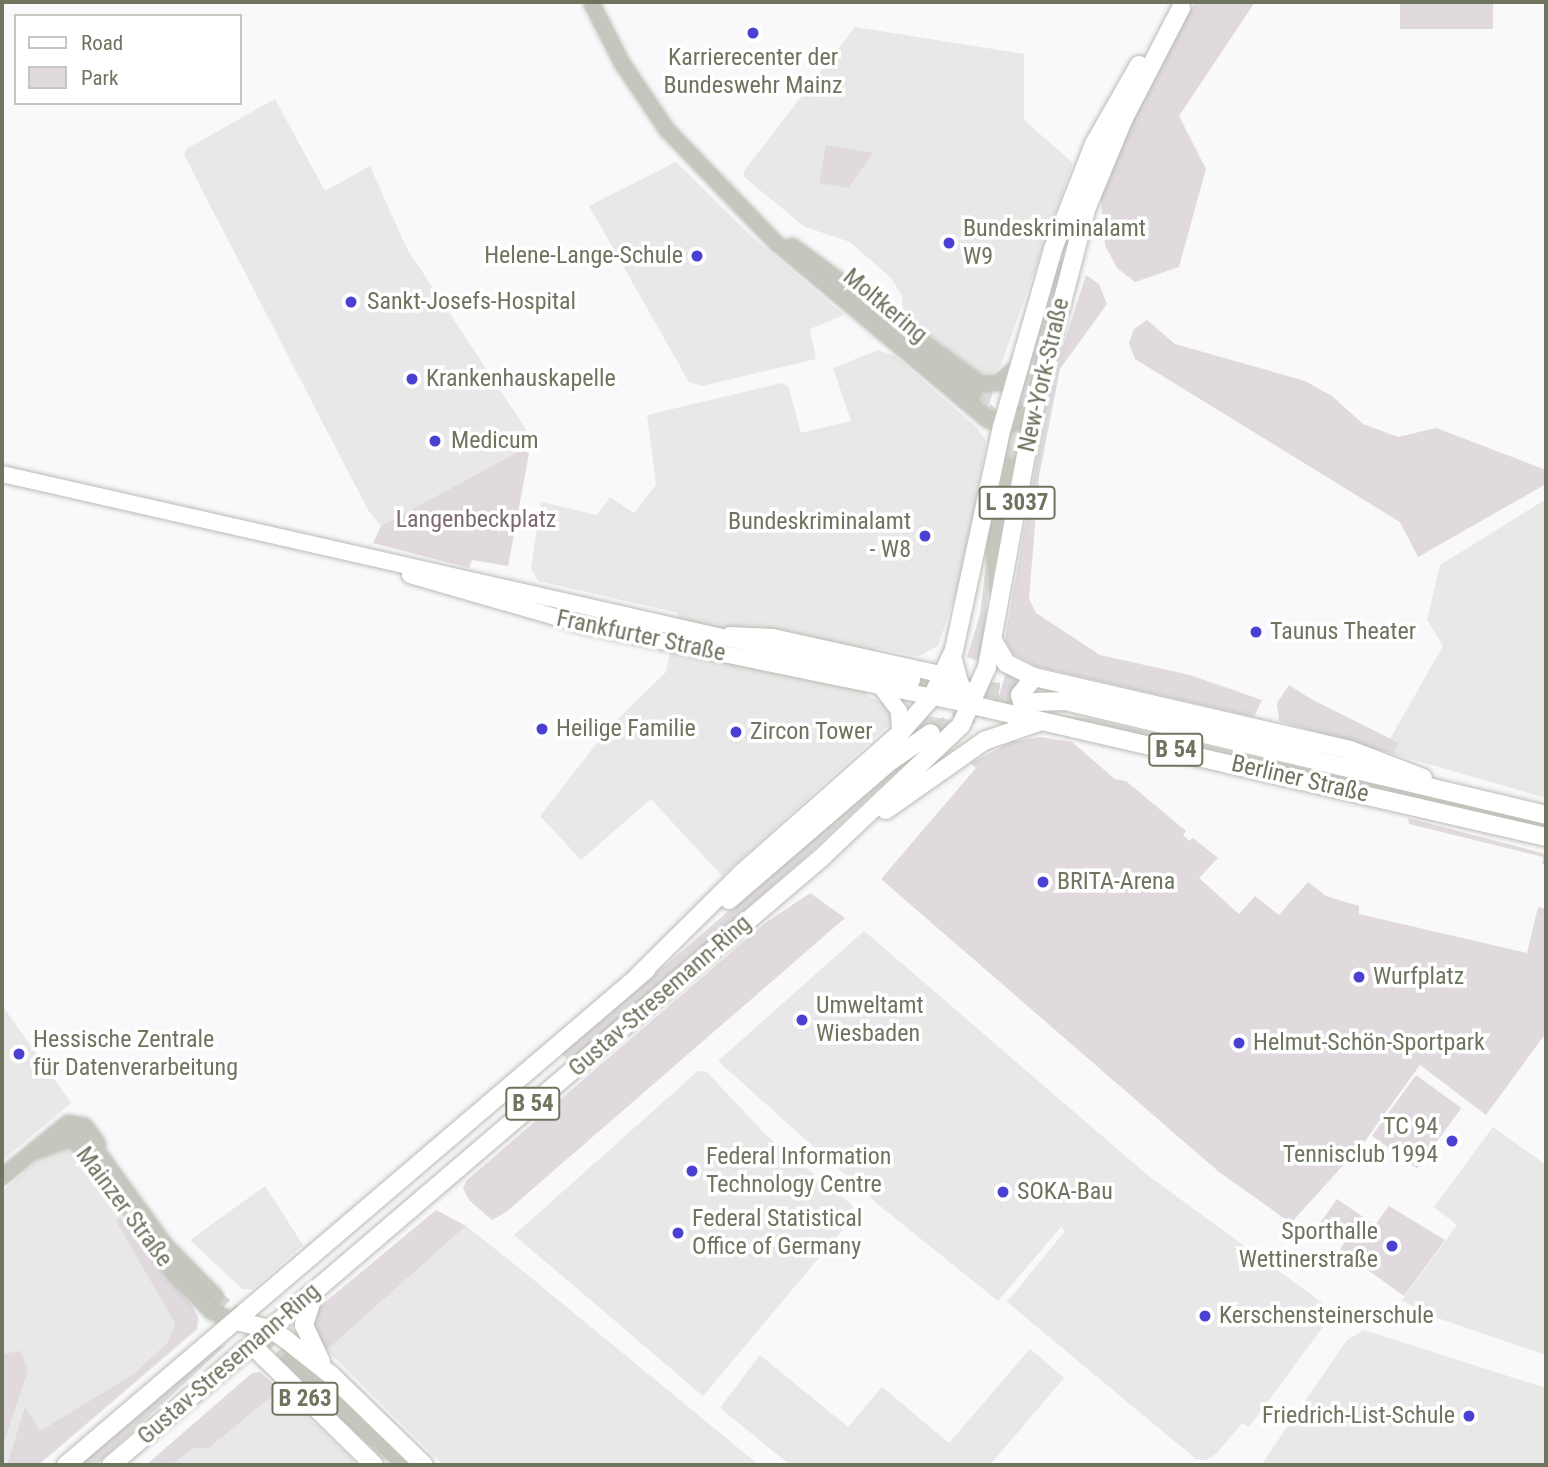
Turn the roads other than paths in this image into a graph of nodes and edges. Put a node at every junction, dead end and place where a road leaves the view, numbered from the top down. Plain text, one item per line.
1 (591, 2) edge
2 (1183, 5) edge
3 (716, 185) junction
4 (864, 307) junction
5 (901, 336) junction
6 (1017, 367) junction
7 (972, 393) tunnel mouth
8 (1035, 406) junction
9 (1002, 426) junction
10 (1008, 467) tunnel mouth
11 (2, 474) edge
12 (355, 556) junction
13 (999, 600) junction
14 (710, 637) junction
15 (993, 641) junction
16 (952, 656) junction
17 (944, 675) junction
18 (912, 680) tunnel mouth
19 (881, 687) junction
20 (932, 698) junction
21 (1033, 698) junction
22 (966, 710) junction
23 (1049, 722) junction
24 (900, 733) junction
25 (931, 733) tunnel mouth
26 (1465, 795) junction
27 (1546, 815) edge
28 (1546, 836) edge
29 (825, 855) junction
30 (638, 976) junction
31 (548, 1057) junction
32 (565, 1077) junction
33 (71, 1139) junction
34 (31, 1153) junction
35 (103, 1154) junction
36 (2, 1177) edge
37 (318, 1288) junction
38 (215, 1296) tunnel mouth
39 (212, 1312) junction
40 (244, 1319) junction
41 (277, 1334) junction
42 (211, 1343) junction
43 (251, 1345) junction
44 (290, 1361) tunnel mouth
45 (331, 1375) junction
46 (66, 1465) edge
47 (111, 1465) edge
48 (374, 1465) edge
49 (405, 1465) edge
50 (424, 1465) edge

1 - 3 street, Moltkering
2 - 6 main road, New-York-Straße / L 3037
2 - 8 main road, New-York-Straße / L 3037
3 - 4 street, Moltkering
3 - 4 street, Moltkering
4 - 5 street
4 - 5 street, Moltkering
5 - 6 street
5 - 7 street, Moltkering
5 - 9 street, Moltkering
6 - 9 main road, New-York-Straße / L 3037
8 - 9 street
8 - 13 main road, New-York-Straße / L 3037
9 - 16 main road, New-York-Straße / L 3037
10 - 13 street
11 - 12 main road, Frankfurter Straße
12 - 14 main road, Frankfurter Straße
12 - 19 main road, Frankfurter Straße
13 - 15 main road, New-York-Straße / L 3037
14 - 17 main road
14 - 18 main road, Frankfurter Straße
15 - 21 main road
15 - 22 main road, New-York-Straße / L 3037
16 - 17 main road, New-York-Straße / L 3037
16 - 22 main road
17 - 20 main road, Gustav-Stresemann-Ring
17 - 22 main road
19 - 20 main road, Frankfurter Straße
19 - 24 main road
20 - 22 main road, Frankfurter Straße
20 - 24 main road, Gustav-Stresemann-Ring
21 - 22 main road, Berliner Straße
21 - 23 main road, Berliner Straße
21 - 26 main road, Berliner Straße / B 54
21 - 26 main road
22 - 29 main road, Gustav-Stresemann-Ring
23 - 28 main road, Berliner Straße / B 54
23 - 29 main road, B 54
24 - 30 main road, Gustav-Stresemann-Ring
25 - 30 main road, Gustav-Stresemann-Ring / B 54
26 - 27 main road, Berliner Straße / B 54
29 - 32 main road, Gustav-Stresemann-Ring / B 54
30 - 31 main road, Gustav-Stresemann-Ring / B 54
31 - 32 main road
31 - 40 main road, Gustav-Stresemann-Ring / B 54
32 - 37 main road, Gustav-Stresemann-Ring / B 54
33 - 34 street
33 - 35 street, Mainzer Straße
33 - 39 street, Mainzer Straße
34 - 35 street
34 - 36 street
35 - 38 street, Mainzer Straße
37 - 41 main road, Gustav-Stresemann-Ring / B 54
37 - 45 main road
39 - 40 street
39 - 42 street
40 - 41 main road
40 - 42 main road, Gustav-Stresemann-Ring / B 54
40 - 43 main road
41 - 43 main road, Gustav-Stresemann-Ring / B 54
41 - 45 main road
42 - 46 main road, Gustav-Stresemann-Ring / B 54
43 - 47 main road, Gustav-Stresemann-Ring / B 54
43 - 48 main road, B 263
44 - 49 street
45 - 50 main road, B 263

